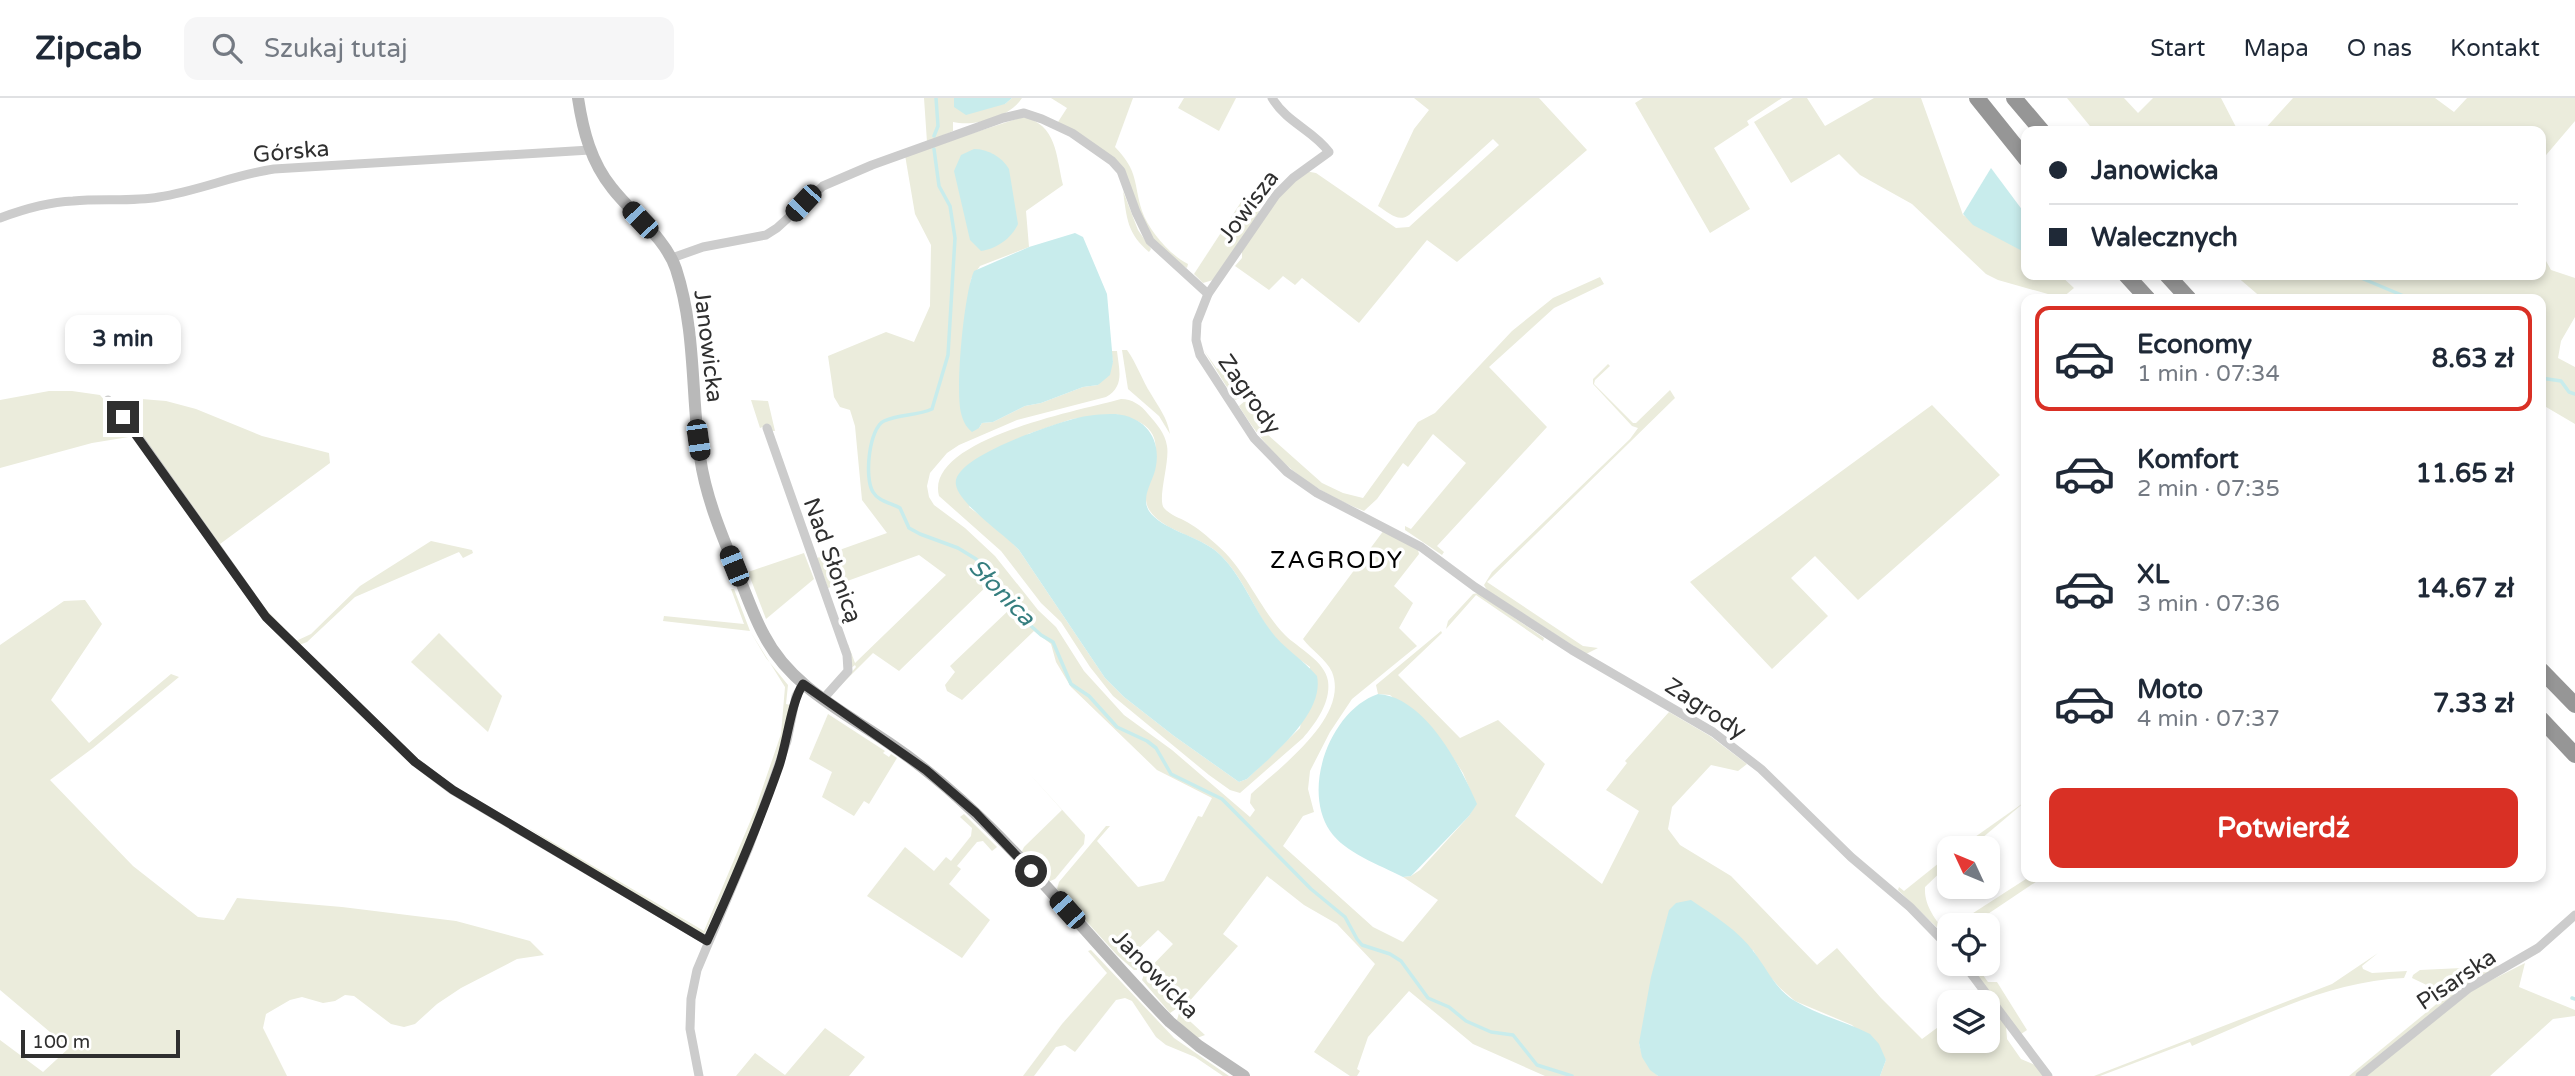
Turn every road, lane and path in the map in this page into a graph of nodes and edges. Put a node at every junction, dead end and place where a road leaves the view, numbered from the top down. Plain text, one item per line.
1 (578, 98) edge
2 (1272, 98) edge
3 (1977, 98) edge
4 (2014, 98) edge
5 (2038, 126) edge
6 (590, 150) junction
7 (2021, 153) edge
8 (0, 218) edge
9 (672, 258) junction
10 (2131, 280) edge
11 (2172, 280) edge
12 (1208, 294) junction
13 (2143, 294) edge
14 (2185, 294) edge
15 (108, 400) dead end
16 (767, 428) dead end
17 (2546, 675) edge
18 (803, 684) junction
19 (823, 699) junction
20 (2575, 705) edge
21 (2546, 724) edge
22 (2575, 755) edge
23 (2575, 915) edge
24 (1937, 935) edge
25 (707, 941) junction
26 (1973, 976) edge
27 (699, 1076) edge
28 (1244, 1076) edge
29 (2048, 1076) edge
30 (2360, 1076) edge

1 - 6 street, Janowicka
2 - 12 street, Jowisza
3 - 7 highway
4 - 5 highway
6 - 8 street, Górska
6 - 9 street, Janowicka
9 - 12 street
9 - 18 street, Janowicka
10 - 13 highway
11 - 14 highway
12 - 24 street, Zagrody
15 - 25 street
16 - 19 street, Nad Słonicą
17 - 20 highway
18 - 19 street, Janowicka
18 - 25 street
19 - 28 street, Janowicka
21 - 22 highway
23 - 30 street, Pisarska
25 - 27 street
26 - 29 street

